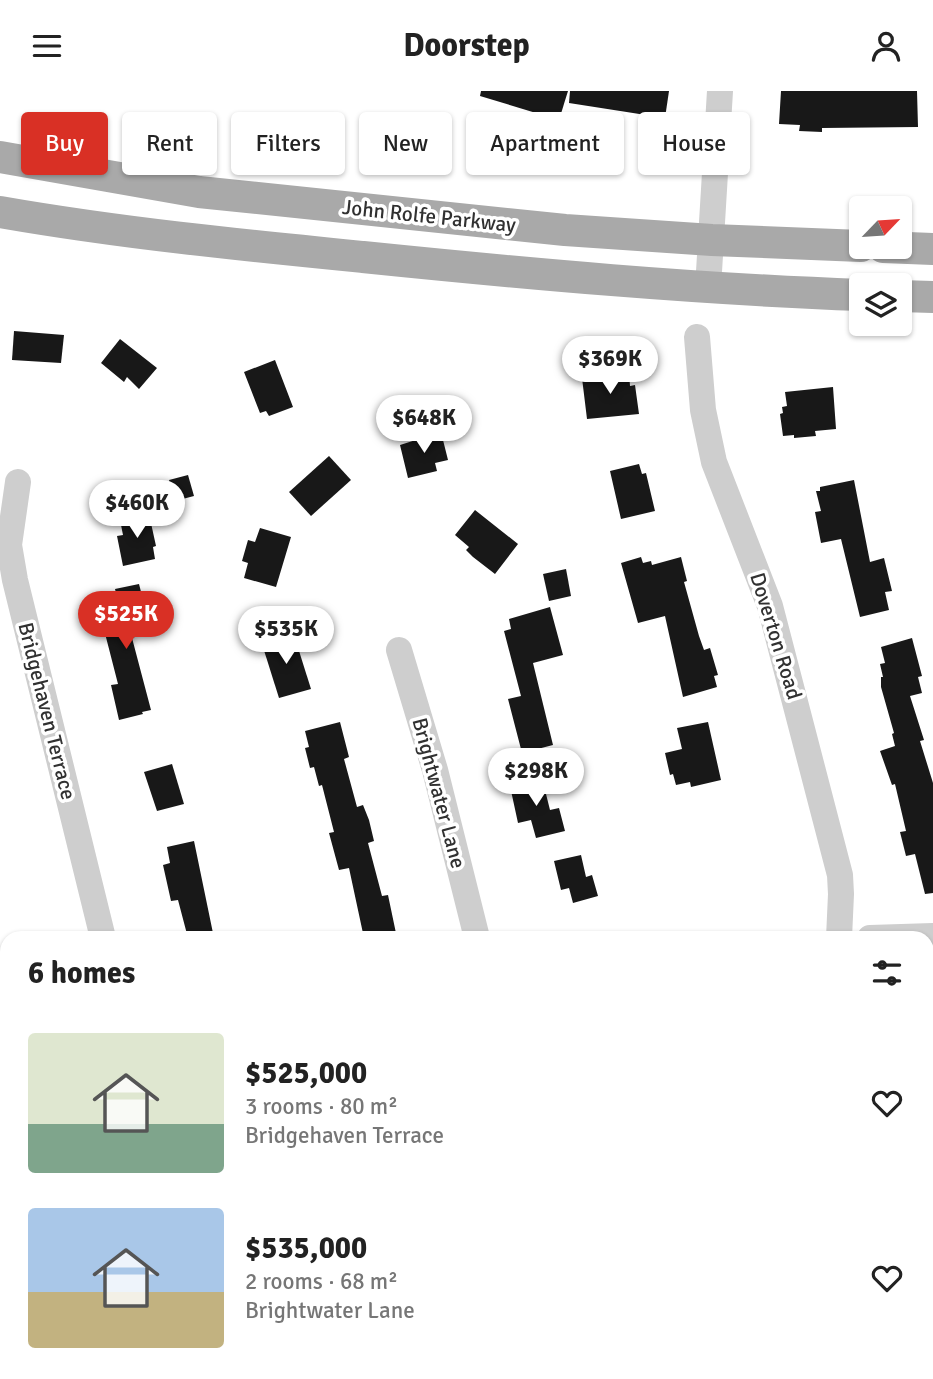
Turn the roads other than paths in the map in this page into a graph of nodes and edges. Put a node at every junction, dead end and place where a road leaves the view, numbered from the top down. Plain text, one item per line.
1 (720, 91) edge
2 (0, 157) edge
3 (0, 212) edge
4 (712, 240) junction
5 (849, 246) edge
6 (912, 248) edge
7 (933, 249) edge
8 (708, 288) junction
9 (849, 294) edge
10 (912, 296) edge
11 (933, 297) edge
12 (697, 337) dead end
13 (18, 482) dead end
14 (400, 650) dead end
15 (101, 931) edge
16 (475, 931) edge
17 (839, 931) edge

1 - 4 street
2 - 4 main road, John Rolfe Parkway
3 - 8 main road
4 - 5 main road, John Rolfe Parkway
4 - 8 street
6 - 7 main road
8 - 9 main road
10 - 11 main road
12 - 17 street, Doverton Road
13 - 15 street, Bridgehaven Terrace
14 - 16 street, Brightwater Lane

